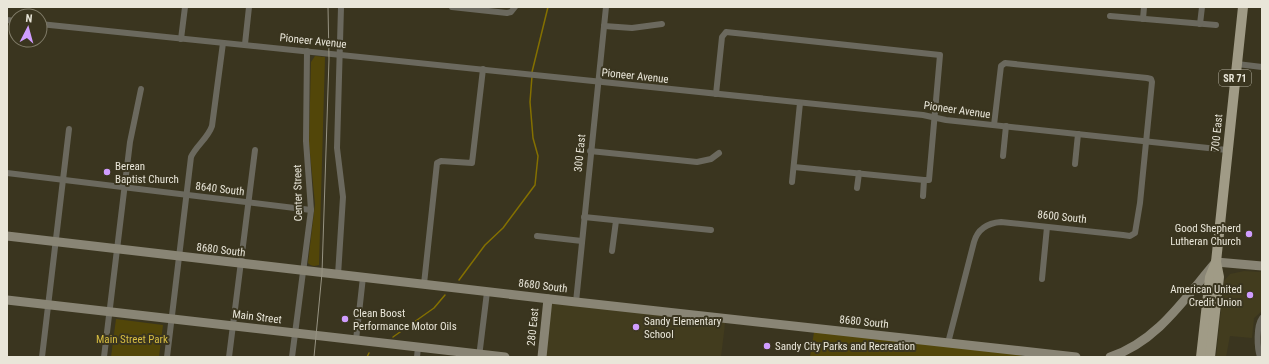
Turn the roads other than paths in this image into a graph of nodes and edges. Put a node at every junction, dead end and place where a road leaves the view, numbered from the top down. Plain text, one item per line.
1 (185, 7) edge
2 (249, 7) edge
3 (341, 7) edge
4 (452, 7) edge
5 (606, 7) edge
6 (1144, 7) edge
7 (1243, 7) edge
8 (1202, 8) edge
9 (513, 10) edge
10 (1110, 16) dead end
11 (1143, 20) junction
12 (662, 24) dead end
13 (1200, 24) junction
14 (48, 25) edge
15 (1216, 25) dead end
16 (604, 26) junction
17 (181, 39) junction
18 (222, 43) junction
19 (245, 44) junction
20 (307, 51) junction
21 (340, 54) junction
22 (1237, 64) junction
23 (1262, 67) edge
24 (483, 69) junction
25 (597, 82) junction
26 (141, 89) dead end
27 (716, 94) junction
28 (800, 103) junction
29 (935, 118) junction
30 (994, 125) junction
31 (1006, 126) junction
32 (69, 129) dead end
33 (1078, 134) junction
34 (1146, 141) junction
35 (255, 150) dead end
36 (1228, 150) junction
37 (590, 151) junction
38 (719, 153) dead end
39 (1003, 156) dead end
40 (1075, 164) dead end
41 (794, 167) junction
42 (7, 173) edge
43 (859, 173) junction
44 (63, 180) junction
45 (924, 180) junction
46 (792, 182) dead end
47 (125, 187) junction
48 (857, 188) dead end
49 (186, 195) junction
50 (922, 196) dead end
51 (248, 202) junction
52 (311, 210) junction
53 (584, 217) junction
54 (616, 220) junction
55 (1047, 227) junction
56 (711, 230) dead end
57 (7, 236) edge
58 (537, 236) dead end
59 (582, 241) junction
60 (56, 242) junction
61 (117, 250) junction
62 (612, 251) dead end
63 (179, 257) junction
64 (1216, 262) junction
65 (240, 264) junction
66 (1262, 266) edge
67 (303, 271) junction
68 (338, 275) junction
69 (363, 277) junction
70 (1042, 280) dead end
71 (424, 284) junction
72 (487, 292) junction
73 (548, 299) junction
74 (7, 300) edge
75 (576, 302) junction
76 (48, 304) junction
77 (110, 311) junction
78 (1262, 318) edge
79 (171, 319) junction
80 (233, 326) junction
81 (295, 333) junction
82 (356, 340) junction
83 (948, 343) junction
84 (418, 347) junction
85 (480, 356) edge
86 (42, 357) edge
87 (104, 357) edge
88 (167, 357) edge
89 (229, 357) edge
90 (292, 357) edge
91 (417, 357) edge
92 (505, 357) edge
93 (542, 357) edge
94 (1076, 357) edge
95 (1110, 357) edge
96 (1201, 357) edge
97 (1210, 357) edge
98 (1260, 357) edge

1 - 17 street
2 - 19 street
3 - 21 street
4 - 9 street
5 - 16 street, 300 East
6 - 11 street
7 - 22 main road, 700 East / SR 71
8 - 13 street
10 - 11 street
11 - 13 street
12 - 16 street
13 - 15 street
14 - 17 street, Pioneer Avenue
16 - 25 street, 300 East
17 - 18 street, Pioneer Avenue
18 - 19 street, Pioneer Avenue
18 - 49 street
19 - 20 street, Pioneer Avenue
20 - 21 street, Pioneer Avenue
20 - 52 street, Center Street
21 - 24 street, Pioneer Avenue
21 - 68 street
22 - 23 street
22 - 36 main road, 700 East / SR 71
24 - 25 street, Pioneer Avenue
24 - 71 street
25 - 27 street, Pioneer Avenue
25 - 37 street, 300 East
26 - 47 street
27 - 28 street, Pioneer Avenue
27 - 29 street
28 - 29 street, Pioneer Avenue
28 - 41 street
29 - 30 street, Pioneer Avenue
29 - 45 street
30 - 31 street, Pioneer Avenue
30 - 34 street
31 - 33 street, Pioneer Avenue
31 - 39 street
32 - 44 street
33 - 34 street, Pioneer Avenue
33 - 40 street
34 - 36 street, Pioneer Avenue
34 - 55 street, 8600 South
35 - 51 street
36 - 64 main road, 700 East / SR 71
37 - 38 street
37 - 53 street, 300 East
41 - 43 street
41 - 46 street
42 - 44 street, 8640 South
43 - 45 street
43 - 48 street
44 - 47 street, 8640 South
44 - 60 street
45 - 50 street
47 - 49 street, 8640 South
47 - 61 street
49 - 51 street, 8640 South
49 - 63 street
51 - 52 street, 8640 South
51 - 65 street
52 - 67 street, Center Street
53 - 54 street
53 - 59 street, 300 East
54 - 56 street
54 - 62 street
55 - 70 street
55 - 83 street, 8600 South
57 - 60 street, 8680 South
58 - 59 street
59 - 75 street, 300 East
60 - 61 street, 8680 South
60 - 76 street
61 - 63 street, 8680 South
61 - 77 street
63 - 65 street, 8680 South
63 - 79 street
64 - 66 street
64 - 95 street
64 - 96 main road, 700 East / SR 71
64 - 97 main road, 700 East / SR 71
65 - 67 street, 8680 South
65 - 80 street
67 - 68 street, 8680 South
67 - 81 street, Center Street
68 - 69 street, 8680 South
69 - 71 street, 8680 South
69 - 82 street
71 - 72 street, 8680 South
72 - 73 street, 8680 South
72 - 85 street
73 - 75 street, 8680 South
73 - 93 street, 280 East
74 - 76 street, Main Street
75 - 83 street, 8680 South
76 - 77 street, Main Street
76 - 86 street
77 - 79 street, Main Street
77 - 87 street
78 - 98 street
79 - 80 street, Main Street
79 - 88 street
80 - 81 street, Main Street
80 - 89 street
81 - 82 street, Main Street
81 - 90 street, Center Street
82 - 84 street, Main Street
83 - 94 street, 8680 South
84 - 85 street, Main Street
84 - 91 street
85 - 92 street, Main Street

